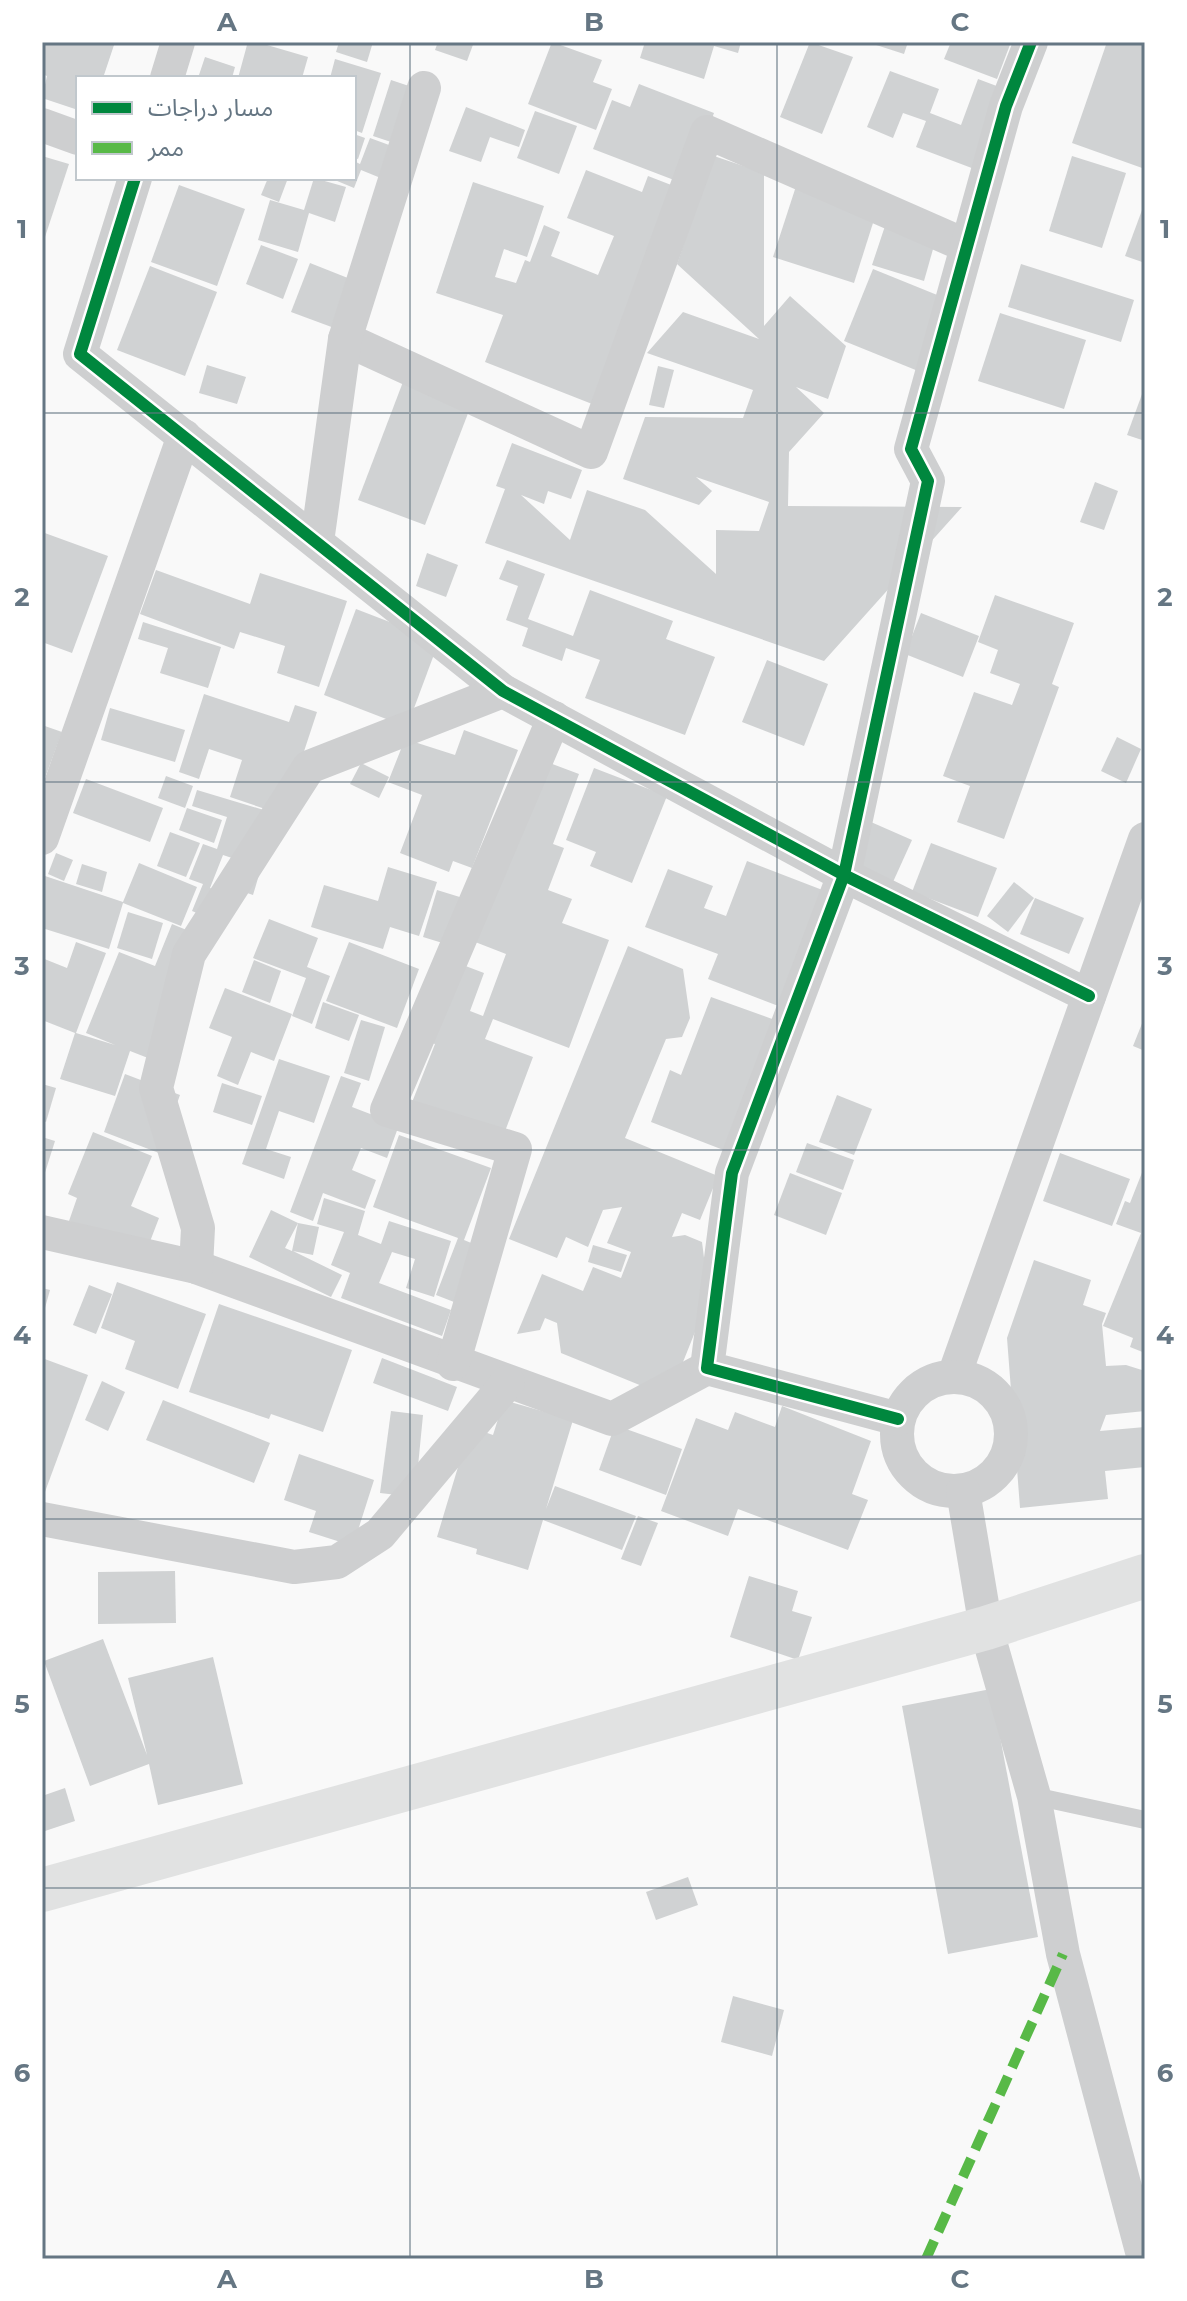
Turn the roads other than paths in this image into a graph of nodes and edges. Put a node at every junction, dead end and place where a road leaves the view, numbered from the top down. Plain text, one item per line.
1 (178, 42) edge
2 (1031, 42) edge
3 (168, 76) edge
4 (424, 88) dead end
5 (42, 125) edge
6 (76, 137) edge
7 (134, 180) edge
8 (967, 246) junction
9 (345, 339) junction
10 (184, 436) junction
11 (317, 542) junction
12 (503, 691) junction
13 (554, 718) junction
14 (43, 830) edge
15 (1145, 839) edge
16 (844, 875) junction
17 (1089, 996) junction
18 (42, 1232) edge
19 (196, 1267) junction
20 (453, 1364) junction
21 (707, 1368) junction
22 (954, 1376) junction
23 (508, 1382) junction
24 (898, 1419) junction
25 (963, 1491) junction
26 (42, 1519) edge
27 (1145, 1576) edge
28 (986, 1628) junction
29 (1034, 1796) junction
30 (1145, 1820) edge
31 (42, 1890) edge
32 (1144, 2259) edge

1 - 3 street
2 - 8 street
4 - 9 street
5 - 6 street
7 - 10 street
8 - 9 street
8 - 16 street
9 - 11 street
10 - 11 street
10 - 14 street
11 - 12 street
12 - 13 street
12 - 19 street
13 - 16 street
13 - 20 street
15 - 17 street
16 - 17 street
16 - 21 street
17 - 22 street
18 - 19 street
19 - 20 street
20 - 23 street
21 - 23 street
21 - 24 street
22 - 24 street
22 - 25 street
23 - 26 street
24 - 25 street
25 - 28 street
27 - 28 main road
28 - 29 street
28 - 31 main road
29 - 30 lane
29 - 32 street

